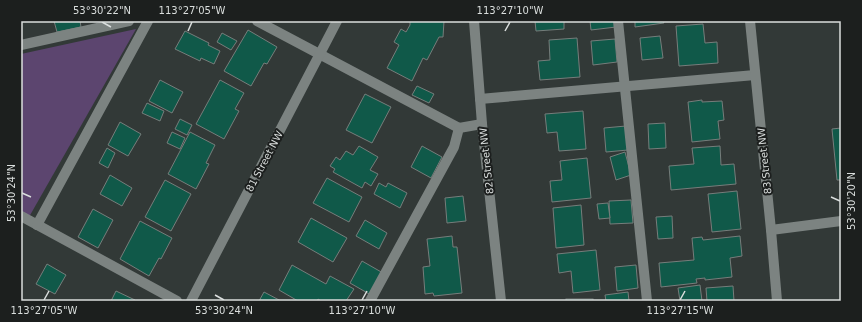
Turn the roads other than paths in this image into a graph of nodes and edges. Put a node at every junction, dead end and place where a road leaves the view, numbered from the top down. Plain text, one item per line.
1 (128, 21) edge
2 (148, 21) edge
3 (256, 21) edge
4 (337, 21) edge
5 (474, 21) edge
6 (618, 21) edge
7 (750, 21) edge
8 (21, 45) edge
9 (319, 55) junction
10 (755, 75) junction
11 (625, 87) junction
12 (480, 99) junction
13 (482, 124) junction
14 (459, 128) junction
15 (21, 216) edge
16 (841, 221) edge
17 (37, 225) junction
18 (771, 230) junction
19 (177, 301) edge
20 (191, 301) edge
21 (370, 301) edge
22 (501, 301) edge
23 (647, 301) edge
24 (777, 301) edge

1 - 8 street
2 - 17 street
3 - 9 street
4 - 9 street, 81 Street NW
5 - 12 street, 82 Street NW
6 - 11 street
7 - 10 street, 83 Street NW
9 - 14 street
9 - 20 street, 81 Street NW
10 - 11 street
10 - 18 street, 83 Street NW
11 - 12 street
11 - 23 street
12 - 13 street, 82 Street NW
13 - 14 street
13 - 22 street, 82 Street NW
14 - 21 street
15 - 17 street
16 - 18 street
17 - 19 street
18 - 24 street, 83 Street NW

